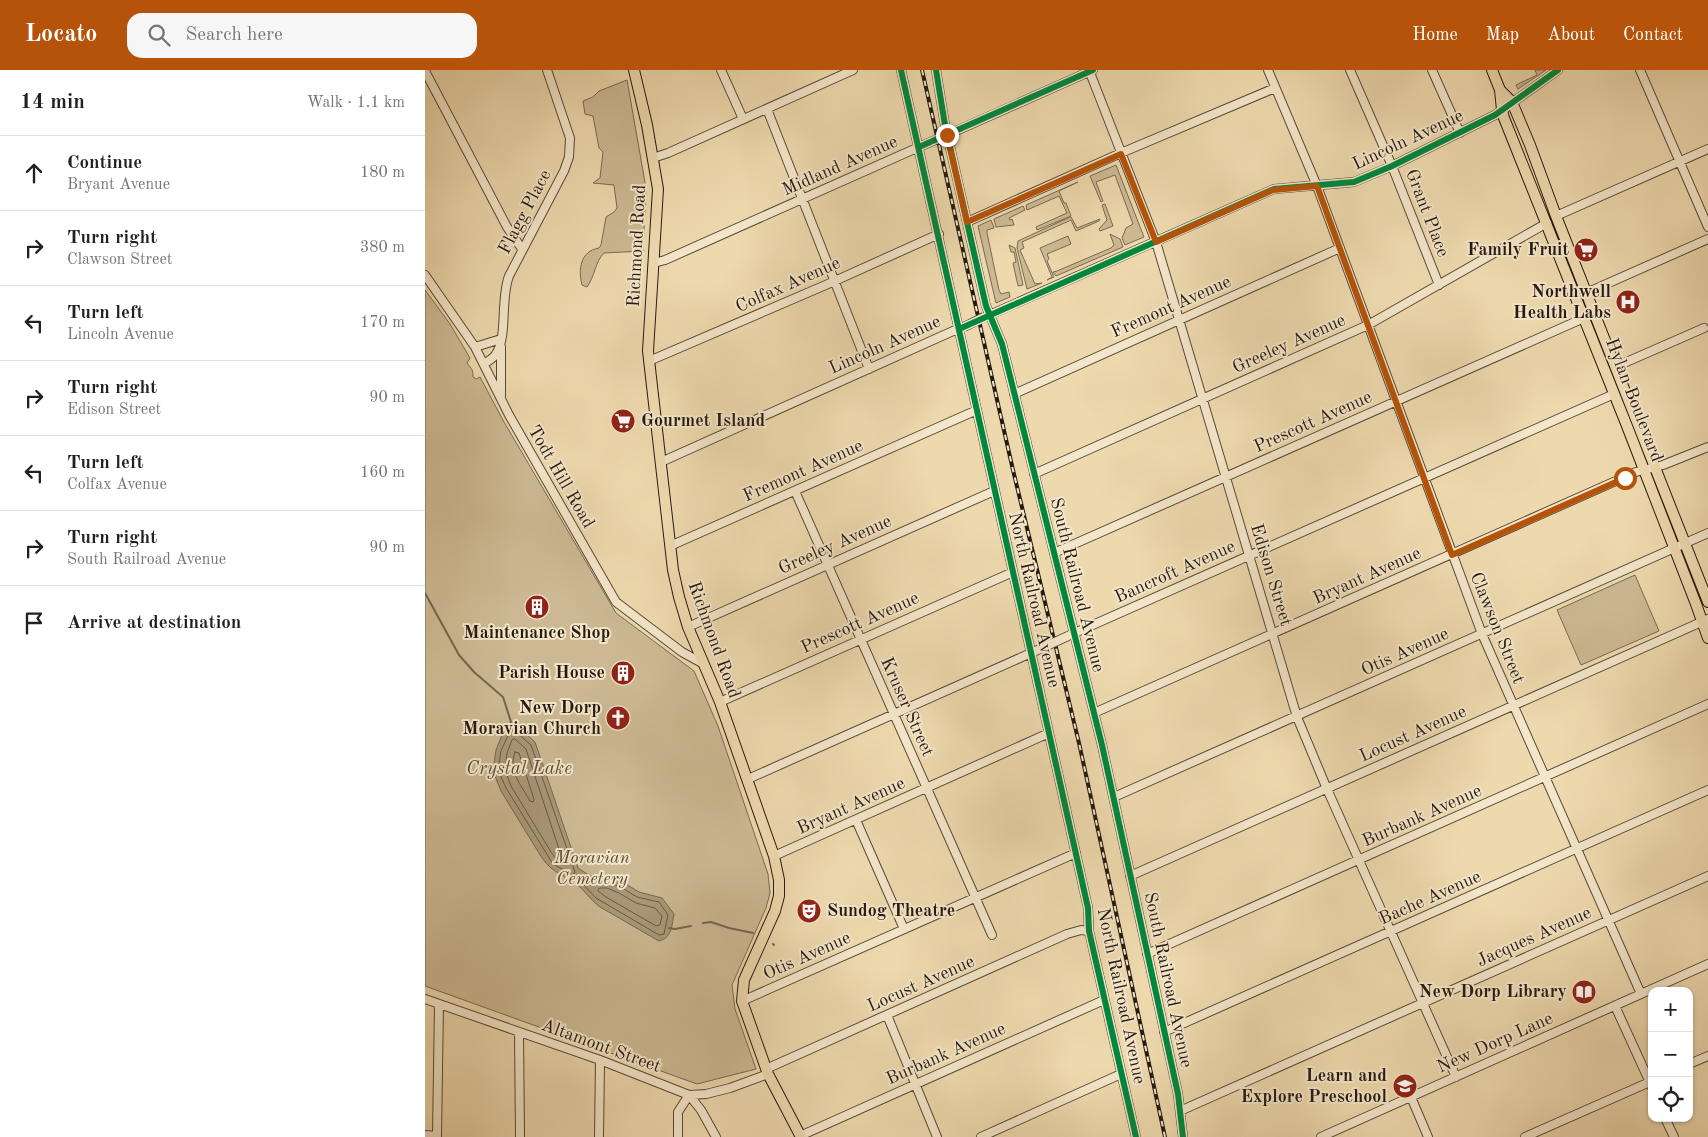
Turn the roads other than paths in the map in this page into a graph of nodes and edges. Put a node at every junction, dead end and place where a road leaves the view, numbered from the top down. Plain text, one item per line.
1 (547, 70) edge
2 (634, 70) edge
3 (721, 70) edge
4 (853, 70) edge
5 (901, 70) edge
6 (936, 70) edge
7 (1090, 70) edge
8 (1268, 70) edge
9 (1350, 70) edge
10 (1432, 70) edge
11 (1491, 70) edge
12 (1558, 70) edge
13 (1640, 70) edge
14 (425, 71) edge
15 (1275, 88) junction
16 (1499, 90) junction
17 (1512, 102) junction
18 (767, 109) junction
19 (1502, 110) junction
20 (743, 120) junction
21 (1460, 133) junction
22 (947, 135) junction
23 (919, 147) junction
24 (1708, 149) edge
25 (1121, 154) junction
26 (653, 158) junction
27 (1680, 161) junction
28 (1392, 166) junction
29 (1317, 186) junction
30 (802, 199) junction
31 (1555, 216) junction
32 (967, 222) junction
33 (1547, 223) junction
34 (1708, 227) edge
35 (939, 234) junction
36 (1708, 239) edge
37 (1156, 242) junction
38 (1340, 248) junction
39 (522, 249) junction
40 (654, 262) junction
41 (425, 276) edge
42 (835, 281) junction
43 (1439, 285) junction
44 (1586, 293) junction
45 (987, 316) junction
46 (1584, 318) junction
47 (1179, 320) junction
48 (1368, 325) junction
49 (961, 328) junction
50 (1704, 328) dead end
51 (501, 339) junction
52 (475, 347) junction
53 (649, 361) junction
54 (484, 364) junction
55 (1615, 367) junction
56 (869, 369) junction
57 (1014, 394) junction
58 (1614, 394) junction
59 (501, 398) junction
60 (1202, 399) junction
61 (1396, 402) junction
62 (977, 410) junction
63 (1632, 423) junction
64 (1708, 447) edge
65 (661, 462) junction
66 (1655, 467) junction
67 (1644, 469) junction
68 (1034, 474) junction
69 (1226, 477) junction
70 (1424, 478) junction
71 (995, 490) junction
72 (795, 491) junction
73 (1708, 533) edge
74 (1685, 543) junction
75 (669, 546) junction
76 (1674, 548) junction
77 (1054, 553) junction
78 (1452, 555) junction
79 (1250, 556) junction
80 (828, 565) junction
81 (1013, 572) junction
82 (1708, 602) edge
83 (1705, 620) edge
84 (688, 627) junction
85 (1071, 634) junction
86 (1273, 634) junction
87 (1482, 634) junction
88 (1708, 638) edge
89 (861, 639) junction
90 (1031, 653) junction
91 (702, 663) junction
92 (720, 702) junction
93 (1708, 704) edge
94 (1513, 706) junction
95 (1094, 713) junction
96 (895, 714) junction
97 (1297, 717) junction
98 (1049, 733) junction
99 (1545, 777) junction
100 (748, 779) junction
101 (927, 788) junction
102 (1327, 789) junction
103 (1708, 790) edge
104 (1114, 797) junction
105 (856, 820) junction
106 (1577, 849) junction
107 (1076, 853) junction
108 (774, 856) junction
109 (1359, 860) junction
110 (1130, 876) junction
111 (1708, 876) edge
112 (976, 898) junction
113 (1609, 920) junction
114 (904, 929) junction
115 (1089, 931) junction
116 (1391, 932) junction
117 (992, 935) dead end
118 (1147, 954) junction
119 (1708, 964) edge
120 (1641, 994) junction
121 (425, 999) edge
122 (1104, 1000) junction
123 (742, 1001) junction
124 (1423, 1003) junction
125 (439, 1004) junction
126 (1615, 1006) junction
127 (887, 1015) junction
128 (519, 1032) junction
129 (1164, 1032) junction
130 (1708, 1056) edge
131 (600, 1060) junction
132 (1693, 1062) edge
133 (767, 1072) junction
134 (1121, 1074) junction
135 (1456, 1077) junction
136 (1648, 1077) edge
137 (915, 1084) junction
138 (1648, 1084) edge
139 (689, 1095) junction
140 (1411, 1097) junction
141 (1180, 1111) junction
142 (1667, 1122) edge
143 (1337, 1134) edge
144 (425, 1135) edge
145 (437, 1136) edge
146 (520, 1137) edge
147 (599, 1137) edge
148 (678, 1137) edge
149 (716, 1137) edge
150 (800, 1137) edge
151 (937, 1137) edge
152 (981, 1137) edge
153 (1136, 1137) edge
154 (1183, 1137) edge
155 (1321, 1137) edge
156 (1428, 1137) edge
157 (1525, 1137) edge
158 (1674, 1137) edge

1 - 39 street, Flagg Place
2 - 26 main road, Richmond Road
3 - 20 street
4 - 18 street
5 - 23 street, North Railroad Avenue
6 - 22 street, South Railroad Avenue
7 - 22 street, Midland Avenue
7 - 25 street, Edison Street
8 - 15 street, Clawson Street
9 - 28 street, Grant Place
10 - 21 street
11 - 16 main road, Hylan Boulevard
12 - 17 street, Lincoln Avenue
13 - 27 street
14 - 39 street
15 - 25 street
15 - 29 street, Clawson Street
16 - 17 main road, Hylan Boulevard
16 - 19 main road, Hylan Boulevard
17 - 19 street, Lincoln Avenue
17 - 31 main road, Hylan Boulevard
18 - 20 street
18 - 30 street
19 - 21 street, Lincoln Avenue
19 - 33 main road, Hylan Boulevard
20 - 26 street
21 - 28 street, Lincoln Avenue
22 - 23 street, Midland Avenue, bridge
22 - 32 street, South Railroad Avenue
23 - 30 street, Midland Avenue
23 - 35 street, North Railroad Avenue
24 - 27 street
25 - 32 street
25 - 37 street, Edison Street
26 - 40 main road, Richmond Road
27 - 31 street
27 - 34 street
28 - 29 street, Lincoln Avenue
28 - 43 street, Grant Place
29 - 37 street, Lincoln Avenue
29 - 38 street, Clawson Street
30 - 40 street, Midland Avenue
30 - 42 street
31 - 44 main road, Hylan Boulevard
32 - 45 street, South Railroad Avenue
33 - 43 street, Greeley Avenue
33 - 46 main road, Hylan Boulevard
35 - 42 street, Colfax Avenue
35 - 49 street, North Railroad Avenue
36 - 44 street
37 - 45 street, Lincoln Avenue
37 - 47 street, Edison Street
38 - 47 street, Fremont Avenue
38 - 48 street, Clawson Street
39 - 51 street, Flagg Place
40 - 53 main road, Richmond Road
41 - 52 street, Todt Hill Road
42 - 53 street, Colfax Avenue
42 - 56 street
43 - 48 street, Greeley Avenue
44 - 55 main road, Hylan Boulevard
45 - 49 street, Lincoln Avenue, bridge
45 - 57 street, South Railroad Avenue
46 - 58 main road, Hylan Boulevard
46 - 61 street, Prescott Avenue
47 - 57 street, Fremont Avenue
47 - 60 street, Edison Street
48 - 60 street, Greeley Avenue
48 - 61 street, Clawson Street
49 - 56 street, Lincoln Avenue
49 - 62 street, North Railroad Avenue
50 - 55 street
51 - 52 street
51 - 54 street, Flagg Place
51 - 59 street
52 - 54 street, Todt Hill Road
53 - 65 main road, Richmond Road
54 - 59 street, Todt Hill Road
55 - 63 main road, Hylan Boulevard
56 - 65 street, Lincoln Avenue
57 - 68 street, South Railroad Avenue
58 - 63 main road, Hylan Boulevard
58 - 70 street, Bancroft Avenue
59 - 91 street, Todt Hill Road
60 - 68 street, Greeley Avenue
60 - 69 street, Edison Street
61 - 69 street, Prescott Avenue
61 - 70 street, Clawson Street
62 - 71 street, North Railroad Avenue
62 - 72 street, Fremont Avenue
63 - 66 main road, Hylan Boulevard
63 - 67 main road, Hylan Boulevard
64 - 66 street, Bryant Avenue
65 - 75 main road, Richmond Road
66 - 67 street, Bryant Avenue
66 - 74 main road, Hylan Boulevard
67 - 76 main road, Hylan Boulevard
67 - 78 street, Bryant Avenue
68 - 77 street, South Railroad Avenue
69 - 77 street, Prescott Avenue
69 - 79 street, Edison Street
70 - 78 street, Clawson Street
70 - 79 street, Bancroft Avenue
71 - 80 street, Greeley Avenue
71 - 81 street, North Railroad Avenue
72 - 75 street, Fremont Avenue
72 - 80 street, Kruser Street
73 - 74 street, Otis Avenue
74 - 76 street, Otis Avenue
74 - 82 main road, Hylan Boulevard
75 - 84 main road, Richmond Road
76 - 83 main road, Hylan Boulevard
76 - 87 street, Otis Avenue
77 - 85 street, South Railroad Avenue
78 - 86 street, Bryant Avenue
78 - 87 street, Clawson Street
79 - 85 street, Bancroft Avenue
79 - 86 street, Edison Street
80 - 84 street, Greeley Avenue
80 - 89 street, Kruser Street
81 - 89 street, Prescott Avenue
81 - 90 street, North Railroad Avenue
83 - 88 main road, Hylan Boulevard
83 - 94 street, Locust Avenue
84 - 91 main road, Richmond Road
85 - 90 street, Bancroft Avenue, bridge
85 - 95 street, South Railroad Avenue
86 - 95 street, Bryant Avenue
86 - 97 street, Edison Street
87 - 94 street, Clawson Street
87 - 97 street, Otis Avenue
89 - 92 street, Prescott Avenue
89 - 96 street, Kruser Street
90 - 96 street, Bancroft Avenue
90 - 98 street, North Railroad Avenue
91 - 92 main road, Richmond Road
92 - 100 main road, Richmond Road
93 - 99 street, Burbank Avenue
94 - 99 street, Clawson Street
94 - 102 street, Locust Avenue
95 - 104 street, South Railroad Avenue
96 - 100 street, Bancroft Avenue
96 - 101 street, Kruser Street
97 - 102 street, Edison Street
97 - 104 street, Otis Avenue
98 - 101 street, Bryant Avenue
98 - 107 street, North Railroad Avenue
99 - 106 street, Clawson Street
99 - 109 street, Burbank Avenue
100 - 108 main road, Richmond Road
101 - 105 street, Bryant Avenue
101 - 112 street, Kruser Street
102 - 109 street, Edison Street
102 - 110 street, Locust Avenue
103 - 106 street, Bache Avenue
104 - 110 street, South Railroad Avenue
105 - 108 street, Bryant Avenue
105 - 114 street
106 - 113 street, Clawson Street
106 - 116 street, Bache Avenue
107 - 112 street, Otis Avenue
107 - 115 street, North Railroad Avenue
108 - 123 main road, Richmond Road
109 - 116 street, Edison Street
109 - 118 street, Burbank Avenue
110 - 118 street, South Railroad Avenue
111 - 113 street, Jacques Avenue
112 - 114 street, Otis Avenue
112 - 117 street, Kruser Street
113 - 120 street, Clawson Street
113 - 124 street, Jacques Avenue
114 - 123 street, Otis Avenue
115 - 122 street, North Railroad Avenue
115 - 127 street, Locust Avenue
116 - 124 street, Edison Street
116 - 129 street, Bache Avenue
118 - 129 street, South Railroad Avenue
119 - 120 street, New Dorp Lane
120 - 126 street, New Dorp Lane
121 - 125 street, Altamont Street
122 - 134 street, North Railroad Avenue
122 - 137 street, Burbank Avenue
123 - 133 main road, Richmond Road
124 - 135 street, Edison Street
124 - 141 street, Jacques Avenue
125 - 128 street, Altamont Street
125 - 145 street
126 - 135 street, New Dorp Lane
126 - 136 street
127 - 133 street, Locust Avenue
127 - 137 street
128 - 131 street, Altamont Street
128 - 146 street
129 - 141 street, South Railroad Avenue
130 - 132 street
131 - 139 street, Altamont Street
131 - 147 street
133 - 139 street, Altamont Street
133 - 150 main road, Richmond Road
134 - 152 street
134 - 153 street, North Railroad Avenue
135 - 140 street, New Dorp Lane
137 - 150 street, Burbank Avenue
137 - 151 street
138 - 157 street
139 - 148 street
139 - 149 street
140 - 143 street, New Dorp Lane
140 - 156 street
141 - 154 street, South Railroad Avenue
142 - 158 street
143 - 155 street, New Dorp Lane
144 - 145 street

